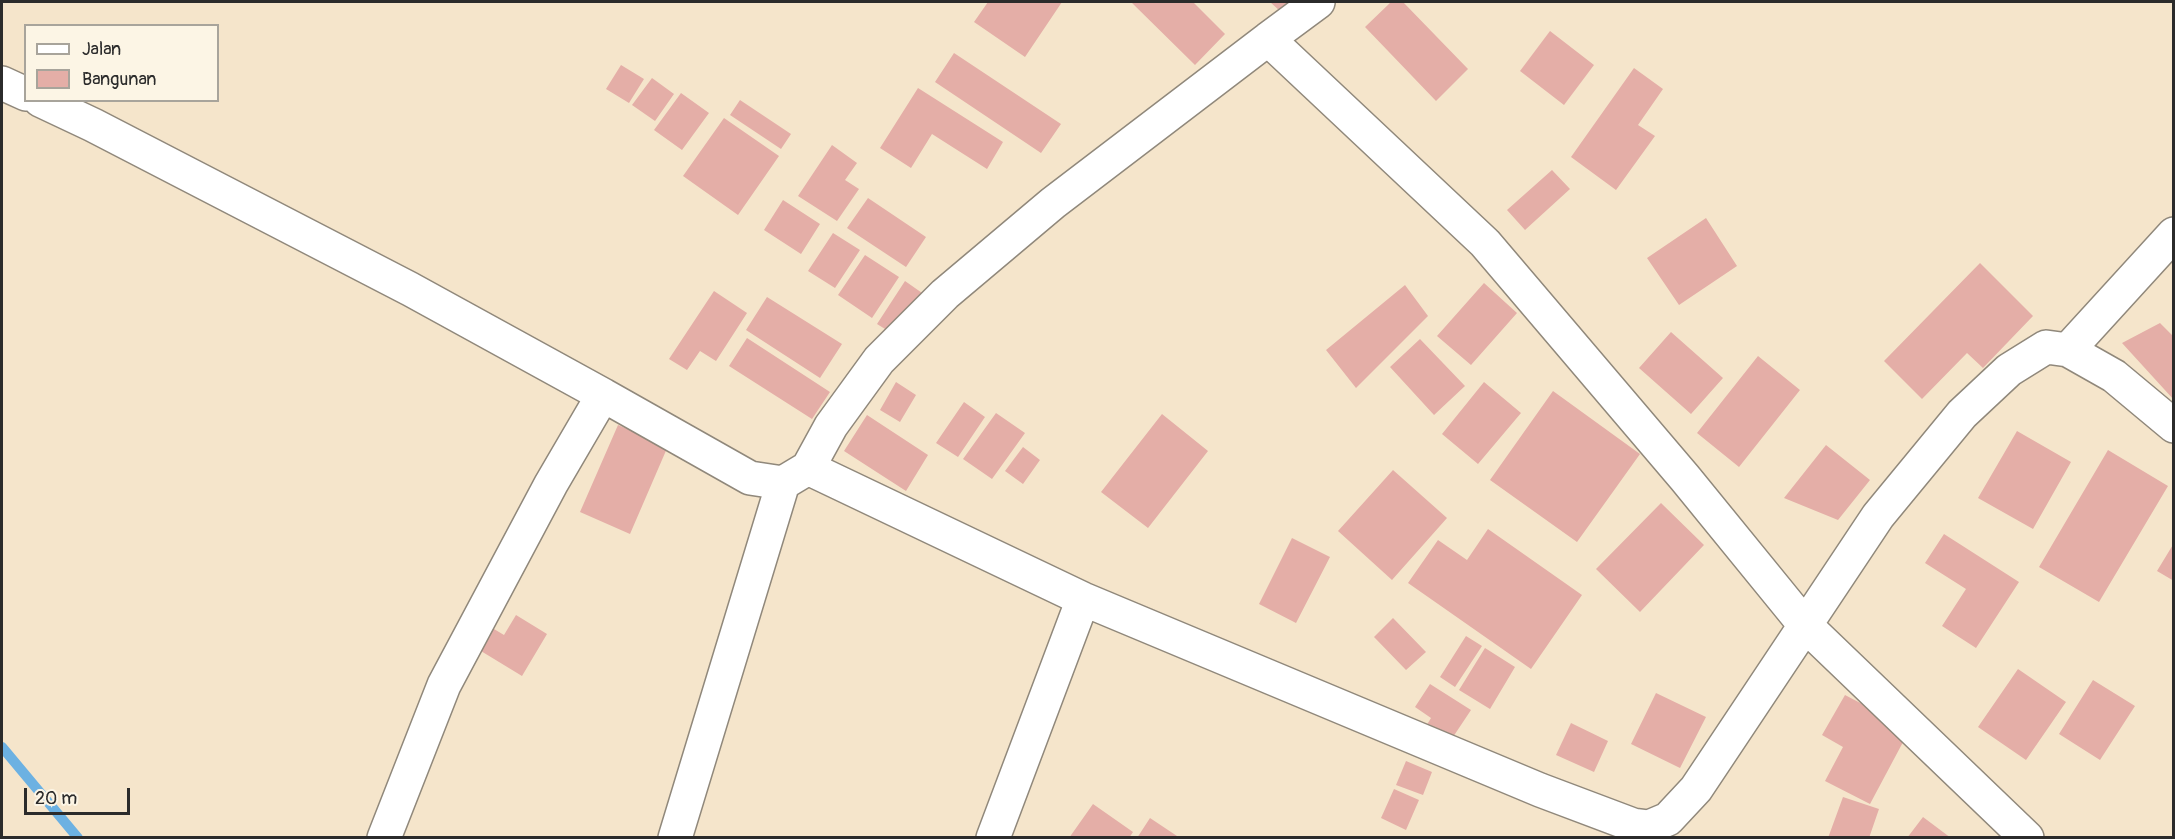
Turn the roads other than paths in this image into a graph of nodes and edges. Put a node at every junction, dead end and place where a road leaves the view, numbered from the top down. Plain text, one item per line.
1 (1318, 2) edge
2 (1268, 39) junction
3 (2, 83) edge
4 (24, 93) edge
5 (43, 102) edge
6 (2174, 234) edge
7 (2068, 350) junction
8 (603, 395) junction
9 (2174, 426) edge
10 (795, 475) junction
11 (1083, 598) junction
12 (1804, 624) junction
13 (1645, 834) edge
14 (384, 837) edge
15 (675, 837) edge
16 (993, 837) edge
17 (2027, 837) edge

1 - 2 street
2 - 10 street
2 - 12 street
3 - 4 street
5 - 8 street
6 - 7 street
7 - 9 street
7 - 12 street
8 - 10 street
8 - 14 street
10 - 11 street
10 - 15 street
11 - 13 street
11 - 16 street
12 - 13 street
12 - 17 street

